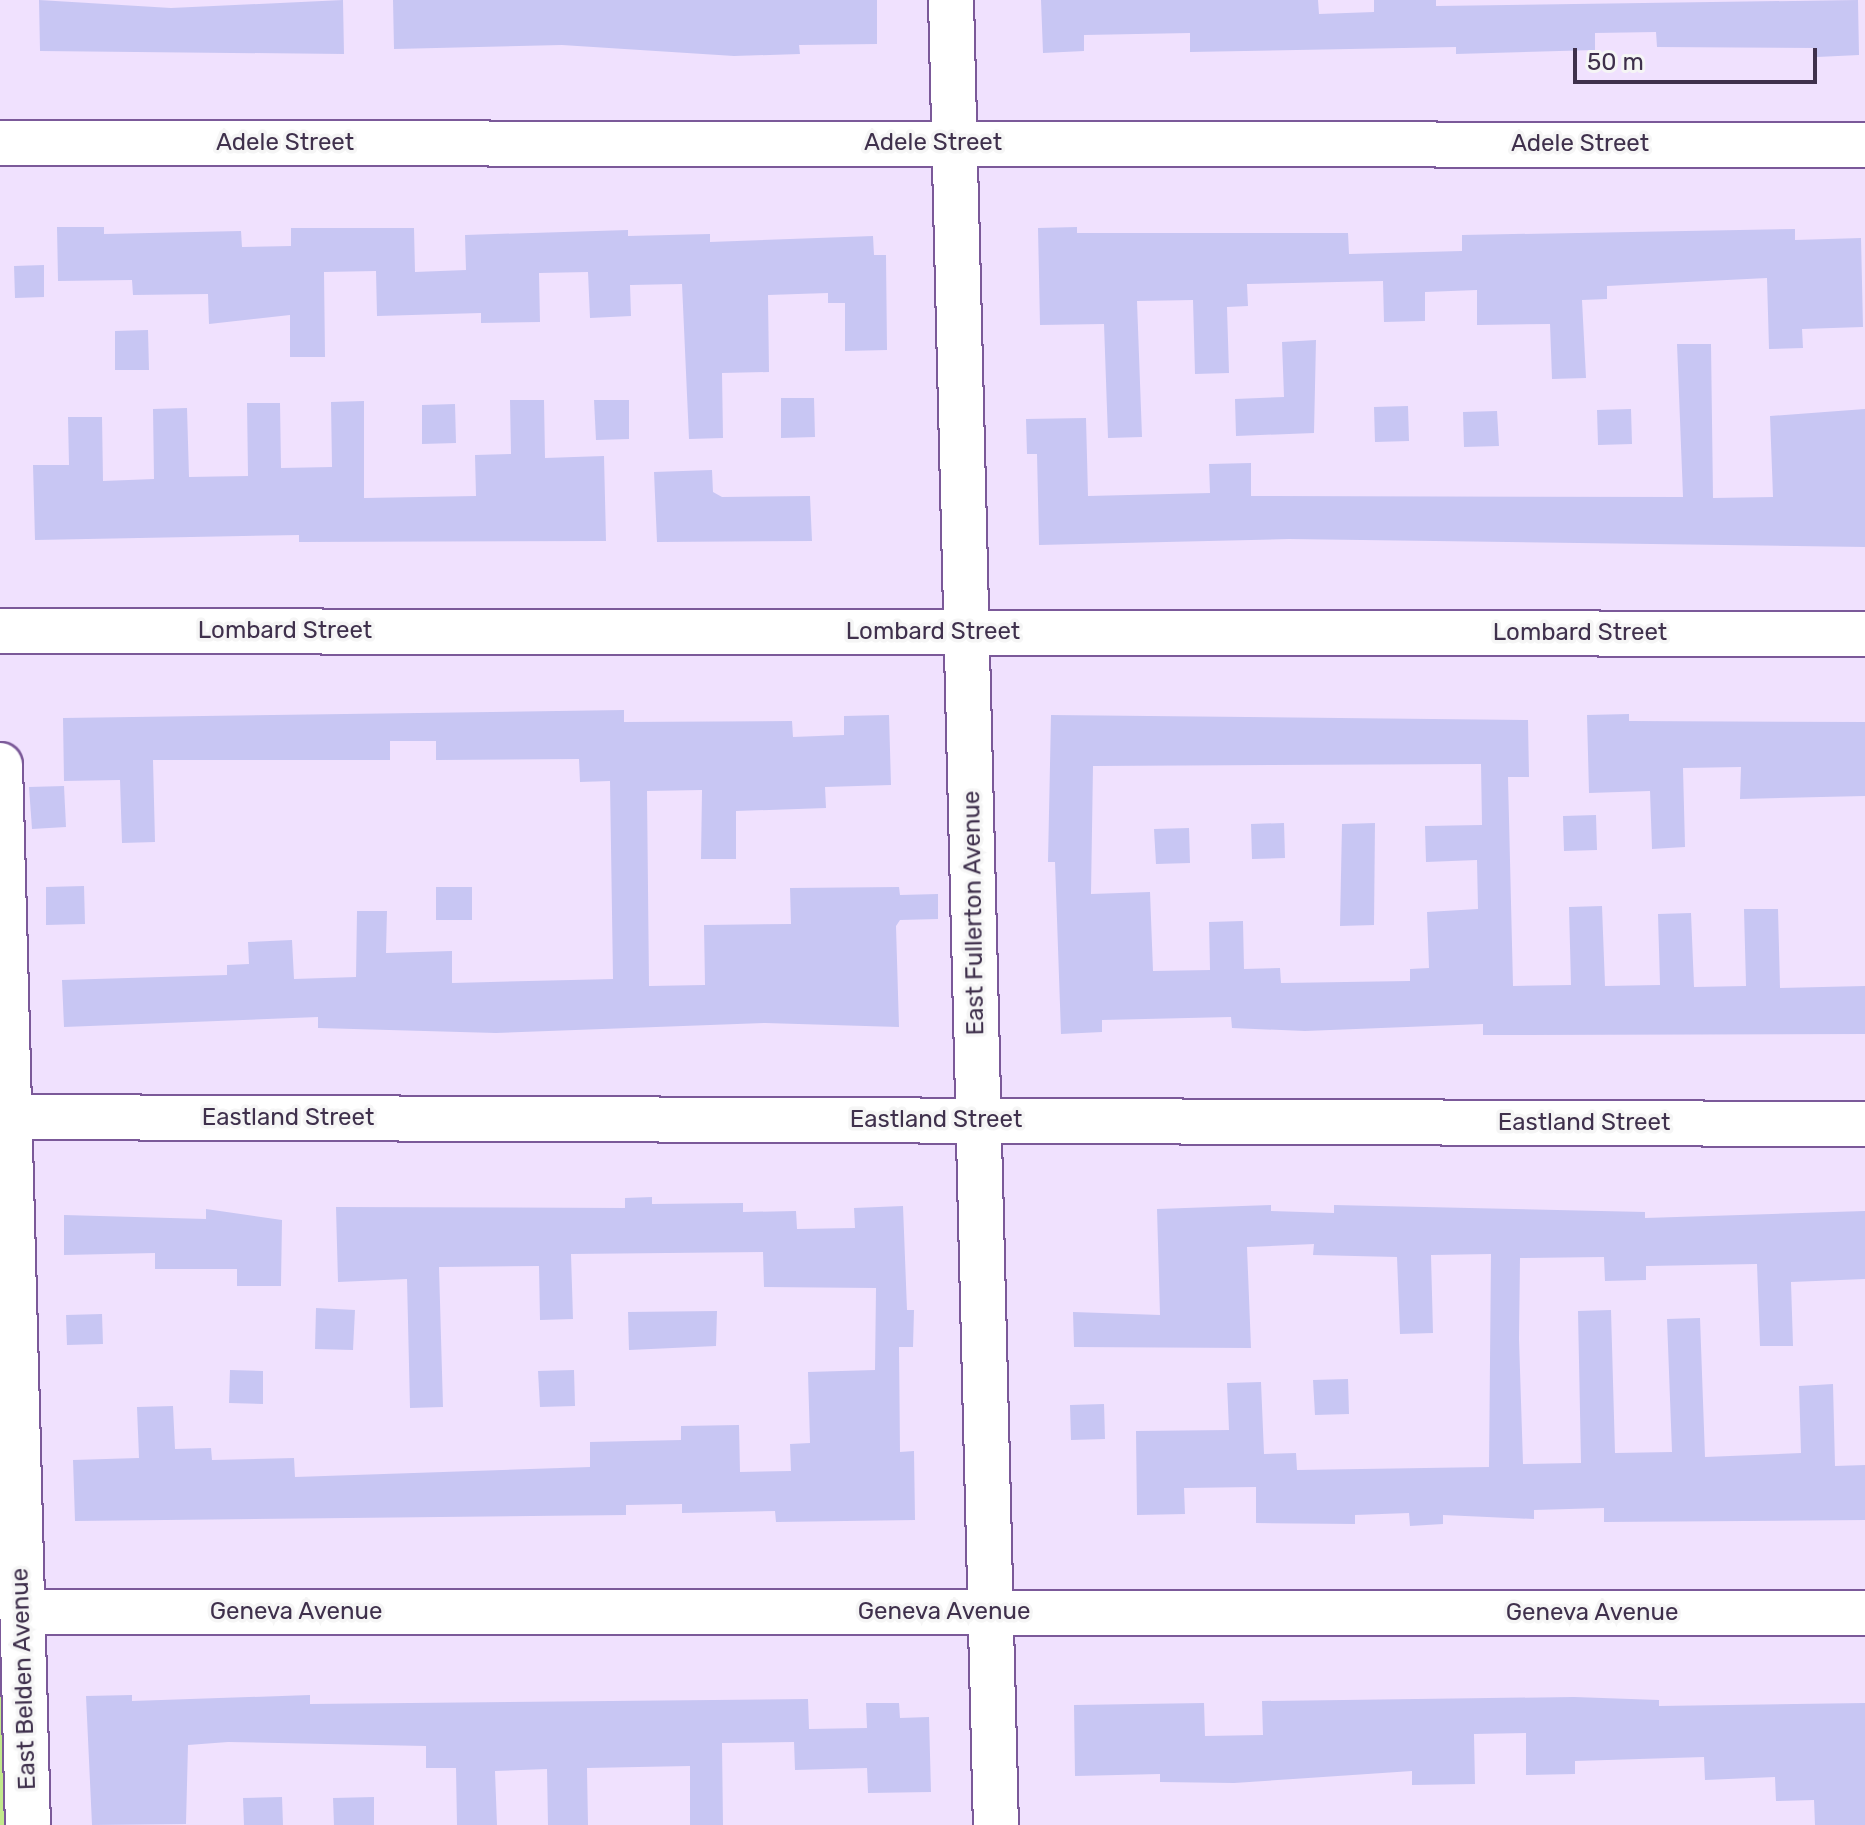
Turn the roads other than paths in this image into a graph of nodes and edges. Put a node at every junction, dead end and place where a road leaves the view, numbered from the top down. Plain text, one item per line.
1 (951, 0) edge
2 (0, 143) edge
3 (955, 143) junction
4 (1865, 145) edge
5 (0, 631) edge
6 (967, 632) junction
7 (1865, 634) edge
8 (0, 765) edge
9 (7, 1117) junction
10 (979, 1121) junction
11 (1865, 1124) edge
12 (23, 1612) junction
13 (991, 1612) junction
14 (1865, 1613) edge
15 (28, 1825) edge
16 (996, 1825) edge

1 - 3 street, East Fullerton Avenue
2 - 3 street, Adele Street
3 - 4 street, Adele Street
3 - 6 street, East Fullerton Avenue
5 - 6 street, Lombard Street
6 - 7 street, Lombard Street
6 - 10 street, East Fullerton Avenue
8 - 9 street, East Belden Avenue
9 - 10 street, Eastland Street
9 - 12 street, East Belden Avenue
10 - 11 street, Eastland Street
10 - 13 street, East Fullerton Avenue
12 - 13 street, Geneva Avenue
12 - 15 street, East Belden Avenue
13 - 14 street, Geneva Avenue
13 - 16 street, East Fullerton Avenue

